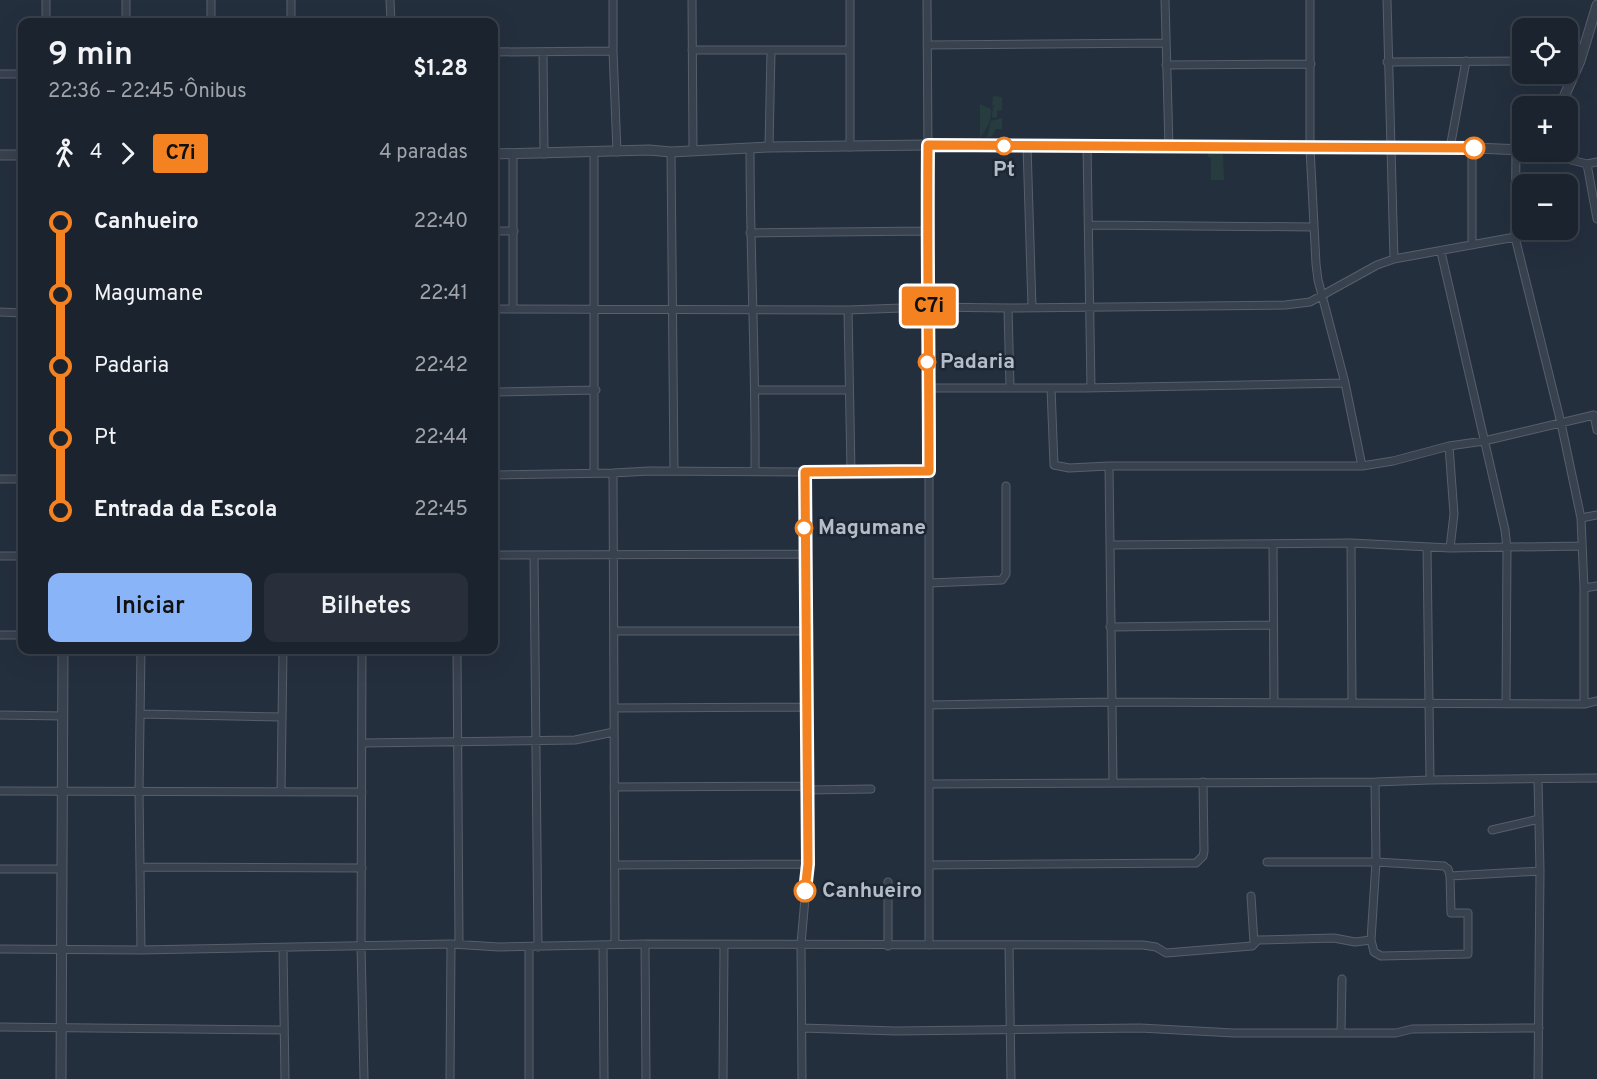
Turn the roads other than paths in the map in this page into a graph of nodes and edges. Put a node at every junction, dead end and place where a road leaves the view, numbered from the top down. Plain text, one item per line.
1 (46, 0) edge
2 (126, 0) edge
3 (211, 0) edge
4 (291, 0) edge
5 (390, 0) edge
6 (613, 0) edge
7 (692, 0) edge
8 (850, 0) edge
9 (927, 0) edge
10 (1165, 0) edge
11 (1310, 0) edge
12 (1387, 0) edge
13 (1596, 12) edge
14 (46, 18) edge
15 (126, 18) edge
16 (211, 18) edge
17 (291, 18) edge
18 (391, 18) edge
19 (1166, 43) junction
20 (927, 45) junction
21 (692, 50) junction
22 (850, 50) junction
23 (613, 51) junction
24 (771, 51) junction
25 (498, 52) edge
26 (543, 52) junction
27 (1466, 61) junction
28 (1512, 61) edge
29 (1580, 61) joint
30 (1387, 62) junction
31 (1311, 64) junction
32 (1166, 65) junction
33 (0, 74) edge
34 (18, 74) edge
35 (1564, 96) edge
36 (928, 145) junction
37 (1028, 146) junction
38 (1087, 146) junction
39 (769, 147) junction
40 (850, 147) junction
41 (1168, 147) junction
42 (1310, 147) junction
43 (1390, 148) junction
44 (1450, 148) junction
45 (1472, 148) junction
46 (750, 149) junction
47 (693, 150) junction
48 (1512, 151) edge
49 (594, 152) junction
50 (617, 152) junction
51 (671, 152) junction
52 (498, 154) edge
53 (544, 154) junction
54 (0, 155) edge
55 (18, 155) edge
56 (513, 155) junction
57 (1578, 162) edge
58 (1597, 162) edge
59 (1587, 164) junction
60 (1597, 219) edge
61 (1089, 225) junction
62 (1314, 227) junction
63 (498, 231) edge
64 (514, 231) junction
65 (927, 231) junction
66 (750, 232) junction
67 (1512, 238) edge
68 (1516, 240) edge
69 (1472, 245) junction
70 (1441, 252) junction
71 (1394, 260) junction
72 (1324, 296) junction
73 (929, 307) junction
74 (1032, 307) junction
75 (1091, 307) junction
76 (1008, 308) junction
77 (498, 309) edge
78 (513, 309) junction
79 (594, 309) junction
80 (673, 309) junction
81 (753, 309) junction
82 (848, 310) junction
83 (0, 312) edge
84 (18, 313) edge
85 (1345, 383) junction
86 (1010, 387) junction
87 (929, 388) junction
88 (1051, 388) junction
89 (1091, 388) junction
90 (596, 390) junction
91 (755, 390) junction
92 (849, 390) junction
93 (498, 392) edge
94 (1561, 423) junction
95 (1597, 430) edge
96 (1484, 441) junction
97 (1449, 447) junction
98 (1109, 466) junction
99 (1362, 466) junction
100 (674, 471) junction
101 (755, 471) junction
102 (929, 471) junction
103 (805, 472) junction
104 (851, 472) junction
105 (594, 473) junction
106 (613, 473) junction
107 (498, 475) edge
108 (0, 479) edge
109 (18, 479) edge
110 (1006, 486) dead end
111 (1597, 515) edge
112 (1581, 518) junction
113 (1350, 543) junction
114 (1111, 545) junction
115 (1273, 545) junction
116 (1582, 546) junction
117 (1427, 547) junction
118 (1450, 548) junction
119 (1507, 548) junction
120 (614, 554) junction
121 (804, 554) junction
122 (498, 555) edge
123 (534, 555) junction
124 (0, 556) edge
125 (18, 556) edge
126 (929, 583) junction
127 (1597, 586) edge
128 (1584, 588) junction
129 (1273, 625) junction
130 (1110, 627) junction
131 (614, 631) junction
132 (806, 631) junction
133 (0, 635) edge
134 (18, 635) edge
135 (63, 654) edge
136 (141, 654) edge
137 (283, 654) edge
138 (362, 654) edge
139 (457, 654) edge
140 (1597, 701) edge
141 (1113, 702) junction
142 (1274, 703) junction
143 (1352, 703) junction
144 (1429, 703) junction
145 (1506, 704) junction
146 (1584, 704) junction
147 (929, 705) junction
148 (806, 707) junction
149 (614, 708) junction
150 (141, 714) junction
151 (0, 715) edge
152 (63, 716) junction
153 (282, 717) junction
154 (614, 732) junction
155 (458, 740) junction
156 (536, 740) junction
157 (362, 743) junction
158 (1597, 778) edge
159 (1538, 779) junction
160 (1430, 780) junction
161 (1203, 782) junction
162 (1375, 782) junction
163 (1113, 783) junction
164 (930, 784) junction
165 (614, 787) junction
166 (807, 788) junction
167 (871, 789) dead end
168 (0, 791) edge
169 (61, 791) junction
170 (139, 791) junction
171 (281, 792) junction
172 (362, 792) junction
173 (1539, 819) junction
174 (1492, 830) dead end
175 (1267, 862) dead end
176 (1376, 862) junction
177 (808, 864) junction
178 (615, 865) junction
179 (929, 865) junction
180 (140, 867) junction
181 (362, 868) junction
182 (0, 869) edge
183 (62, 869) junction
184 (1540, 871) junction
185 (1450, 876) junction
186 (888, 882) dead end
187 (1251, 896) dead end
188 (1371, 940) junction
189 (1254, 943) junction
190 (451, 944) junction
191 (459, 944) junction
192 (615, 944) junction
193 (645, 944) junction
194 (801, 944) junction
195 (361, 945) junction
196 (603, 945) junction
197 (724, 945) junction
198 (929, 945) junction
199 (1009, 945) junction
200 (538, 946) junction
201 (888, 946) junction
202 (529, 947) junction
203 (283, 948) junction
204 (0, 949) edge
205 (61, 950) junction
206 (141, 950) junction
207 (1342, 979) dead end
208 (0, 1027) edge
209 (60, 1028) junction
210 (802, 1028) junction
211 (1539, 1028) junction
212 (284, 1030) junction
213 (1010, 1030) junction
214 (1341, 1032) junction
215 (61, 1079) edge
216 (285, 1079) edge
217 (364, 1079) edge
218 (450, 1079) edge
219 (529, 1079) edge
220 (604, 1079) edge
221 (646, 1079) edge
222 (723, 1079) edge
223 (802, 1079) edge
224 (1011, 1079) edge
225 (1538, 1079) edge

1 - 14 street
2 - 15 street
3 - 16 street
4 - 17 street
5 - 18 street
6 - 23 street
7 - 21 street
8 - 22 street
9 - 20 street
10 - 19 street
11 - 31 street
12 - 30 street
13 - 29 street
19 - 20 street
19 - 32 street
20 - 36 street
21 - 24 street
21 - 47 street
22 - 24 street
22 - 40 street
23 - 26 street
23 - 50 street
24 - 39 street
25 - 26 street
26 - 53 street
27 - 28 street
27 - 30 street
27 - 44 street
29 - 35 street
30 - 43 street
31 - 32 street
31 - 42 street
32 - 41 street
33 - 34 street
36 - 37 street
36 - 40 street
36 - 65 street
37 - 38 street
37 - 74 street
38 - 41 street
38 - 61 street
39 - 40 street
39 - 46 street
41 - 42 street
42 - 43 street
42 - 62 street
43 - 44 street
43 - 71 street
44 - 45 street
45 - 48 street
45 - 69 street
46 - 47 street
46 - 66 street
47 - 51 street
49 - 50 street
49 - 53 street
49 - 79 street
50 - 51 street
51 - 80 street
52 - 56 street
53 - 56 street
54 - 55 street
56 - 64 street
57 - 59 street
58 - 59 street
59 - 60 street
61 - 62 street
61 - 75 street
62 - 72 street
63 - 64 street
64 - 78 street
65 - 66 street
65 - 73 street
66 - 81 street
67 - 69 street
68 - 94 street
69 - 70 street
70 - 71 street
70 - 96 street
71 - 72 street
72 - 75 street
72 - 85 street
73 - 76 street
73 - 82 street
73 - 87 street
74 - 75 street
74 - 76 street
75 - 89 street
76 - 86 street
77 - 78 street
78 - 79 street
79 - 80 street
79 - 90 street
80 - 81 street
80 - 100 street
81 - 82 street
81 - 91 street
82 - 92 street
83 - 84 street
85 - 89 street
85 - 99 street
86 - 87 street
86 - 88 street
87 - 102 street
88 - 89 street
88 - 98 street
90 - 93 street
90 - 105 street
91 - 92 street
91 - 101 street
92 - 104 street
94 - 95 street
94 - 96 street
94 - 112 street
96 - 97 street
96 - 119 street
97 - 99 street
97 - 118 street
98 - 99 street
98 - 114 street
100 - 101 street
100 - 106 street
101 - 103 street
102 - 104 street
102 - 126 street
103 - 104 street
103 - 121 street
105 - 106 street
105 - 107 street
106 - 120 street
108 - 109 street
110 - 126 street
111 - 112 street
112 - 116 street
113 - 115 street
113 - 117 street
113 - 143 street
114 - 115 street
114 - 130 street
115 - 129 street
116 - 119 street
116 - 128 street
117 - 118 street
117 - 144 street
118 - 119 street
119 - 145 street
120 - 121 street
120 - 123 street
120 - 131 street
121 - 132 street
122 - 123 street
123 - 156 street
124 - 125 street
126 - 147 street
127 - 128 street
128 - 146 street
129 - 130 street
129 - 142 street
130 - 141 street
131 - 132 street
131 - 149 street
132 - 148 street
133 - 134 street
135 - 152 street
136 - 150 street
137 - 153 street
138 - 157 street
139 - 155 street
140 - 146 street
141 - 142 street
141 - 147 street
141 - 163 street
142 - 143 street
143 - 144 street
144 - 145 street
144 - 160 street
145 - 146 street
147 - 164 street
148 - 149 street
148 - 166 street
149 - 154 street
150 - 153 street
150 - 170 street
151 - 152 street
152 - 169 street
153 - 171 street
154 - 156 street
154 - 165 street
155 - 156 street
155 - 157 street
155 - 191 street
156 - 200 street
157 - 172 street
158 - 159 street
159 - 160 street
159 - 173 street
160 - 162 street
161 - 162 street
161 - 163 street
161 - 179 street
162 - 176 street
163 - 164 street
164 - 179 street
165 - 166 street
165 - 178 street
166 - 167 street
166 - 177 street
168 - 169 street
169 - 170 street
169 - 183 street
170 - 171 street
170 - 180 street
171 - 172 street
172 - 181 street
173 - 174 street
173 - 184 street
175 - 176 street
176 - 185 street
176 - 188 street
177 - 178 street
177 - 194 street
178 - 192 street
179 - 198 street
180 - 181 street
180 - 206 street
181 - 195 street
182 - 183 street
183 - 205 street
184 - 185 street
184 - 211 street
185 - 188 street
186 - 201 street
187 - 189 street
188 - 189 street
189 - 199 street
190 - 191 street
190 - 195 street
190 - 218 street
191 - 202 street
192 - 193 street
192 - 196 street
193 - 197 street
193 - 221 street
194 - 197 street
194 - 201 street
194 - 210 street
195 - 203 street
195 - 217 street
196 - 200 street
196 - 220 street
197 - 222 street
198 - 199 street
198 - 201 street
199 - 213 street
200 - 202 street
202 - 219 street
203 - 206 street
203 - 212 street
204 - 205 street
205 - 206 street
205 - 209 street
207 - 214 street
208 - 209 street
209 - 212 street
209 - 215 street
210 - 213 street
210 - 223 street
211 - 214 street
211 - 225 street
212 - 216 street
213 - 214 street
213 - 224 street

